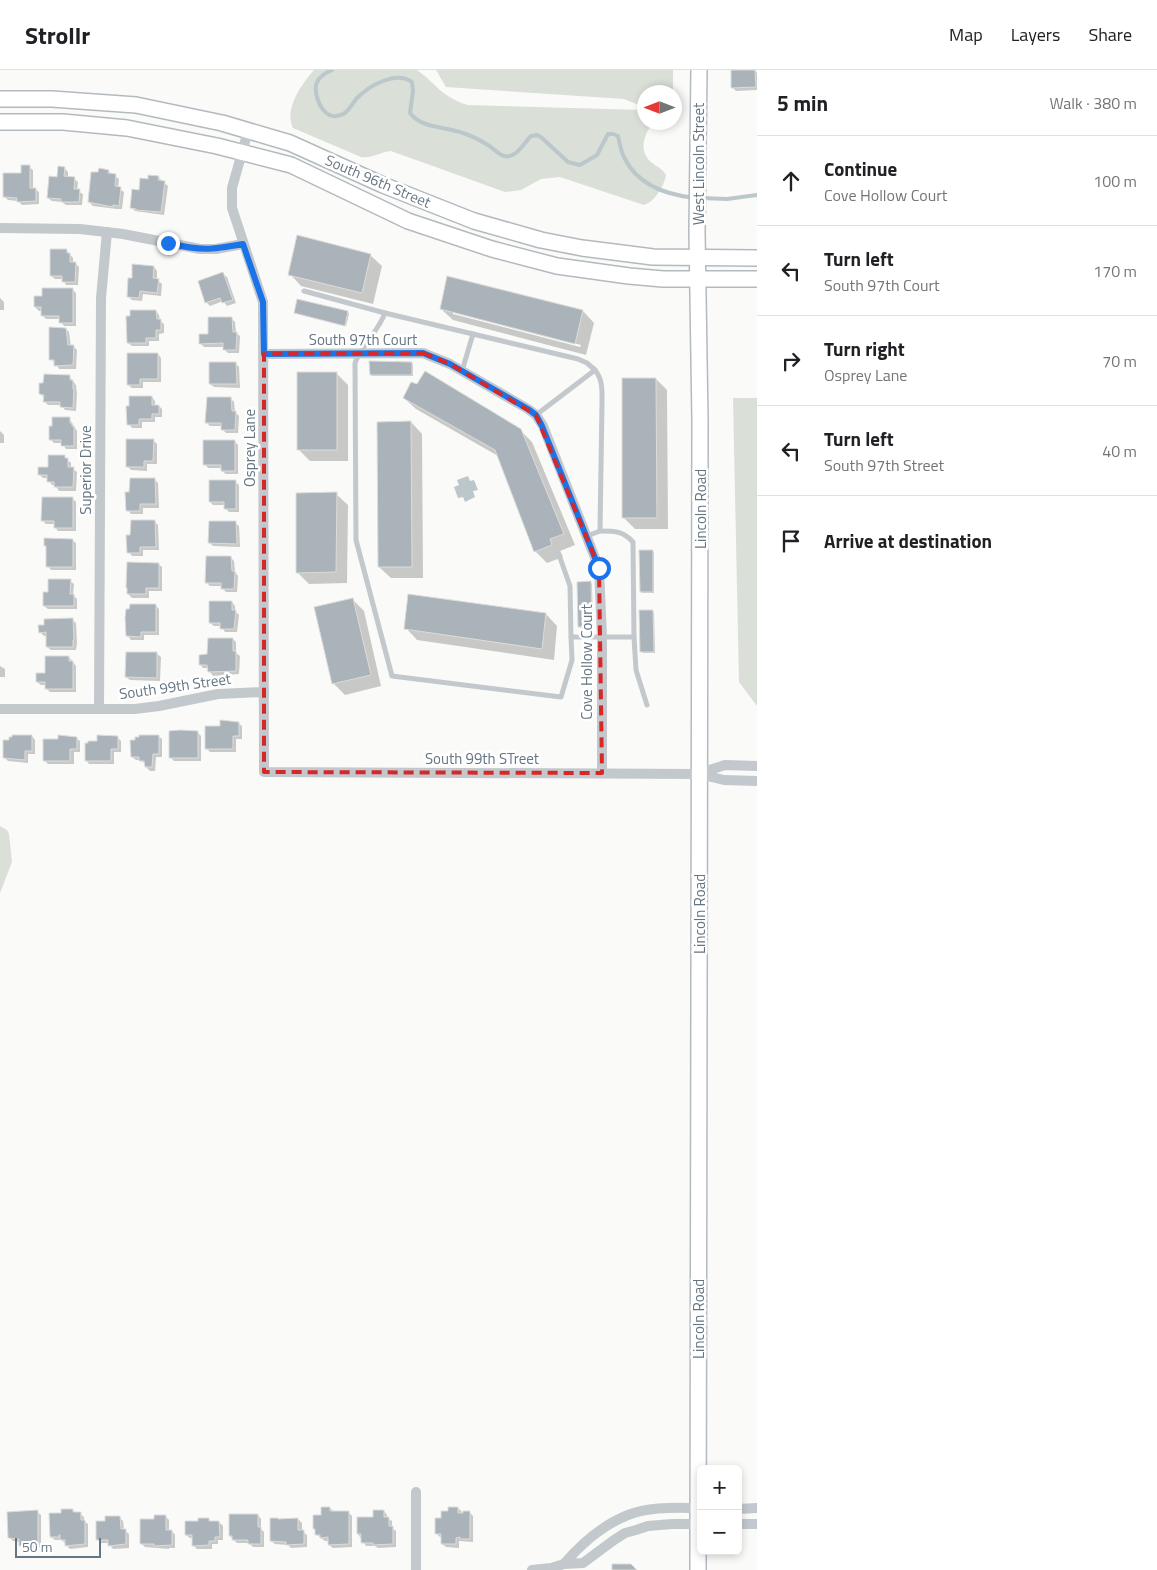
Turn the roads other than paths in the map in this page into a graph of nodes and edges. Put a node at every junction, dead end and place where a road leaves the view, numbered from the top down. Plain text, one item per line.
1 (699, 70) edge
2 (0, 99) edge
3 (0, 122) edge
4 (248, 131) junction
5 (242, 152) junction
6 (0, 228) edge
7 (107, 232) junction
8 (243, 244) junction
9 (698, 257) junction
10 (757, 258) edge
11 (698, 279) junction
12 (757, 279) edge
13 (304, 291) dead end
14 (385, 312) junction
15 (472, 334) junction
16 (358, 353) junction
17 (264, 354) junction
18 (595, 370) junction
19 (462, 371) junction
20 (536, 415) junction
21 (600, 530) junction
22 (587, 536) junction
23 (558, 552) dead end
24 (571, 637) junction
25 (602, 637) junction
26 (634, 637) junction
27 (264, 692) junction
28 (647, 706) dead end
29 (0, 709) edge
30 (99, 709) junction
31 (757, 766) edge
32 (264, 772) joint
33 (602, 773) junction
34 (699, 774) junction
35 (757, 781) edge
36 (699, 1465) edge
37 (416, 1492) dead end
38 (697, 1508) edge
39 (742, 1508) edge
40 (757, 1508) edge
41 (697, 1524) edge
42 (742, 1524) edge
43 (757, 1524) edge
44 (698, 1555) edge
45 (565, 1567) edge
46 (416, 1570) edge
47 (532, 1570) edge
48 (698, 1570) edge

1 - 9 main road, West Lincoln Street
2 - 4 main road, South 96th Street
3 - 5 main road, South 96th Street
4 - 5 street, Osprey Lane
4 - 9 main road, South 96th Street
5 - 8 street, Osprey Lane
5 - 11 main road, South 96th Street
6 - 7 street
7 - 8 street
7 - 30 street, Superior Drive
8 - 17 street, Osprey Lane
9 - 10 main road, South 96th Street
9 - 11 main road, Lincoln Road
11 - 12 main road, South 96th Street
11 - 34 main road, Lincoln Road
13 - 14 lane
14 - 15 lane
14 - 16 lane
15 - 18 lane
15 - 19 lane
16 - 17 street, South 97th Court
16 - 19 street, South 97th Court
16 - 24 lane
17 - 27 street, Osprey Lane
18 - 20 lane
18 - 21 lane
19 - 20 street, South 97th Court
20 - 22 street, Cove Hollow Court
21 - 22 lane
21 - 26 lane
22 - 25 street, Cove Hollow Court
23 - 24 lane
24 - 25 lane
25 - 26 lane
25 - 33 street, Cove Hollow Court
26 - 28 lane
27 - 30 street, South 99th Street
27 - 32 street, Osprey Lane
29 - 30 street, South 99th Street
31 - 34 street
32 - 33 street, South 99th STreet
33 - 34 street, South 99th STreet
34 - 35 street
34 - 36 main road, Lincoln Road
37 - 46 street
38 - 45 street
39 - 40 street
41 - 45 street
42 - 43 street
44 - 48 main road, Lincoln Road
45 - 47 street

